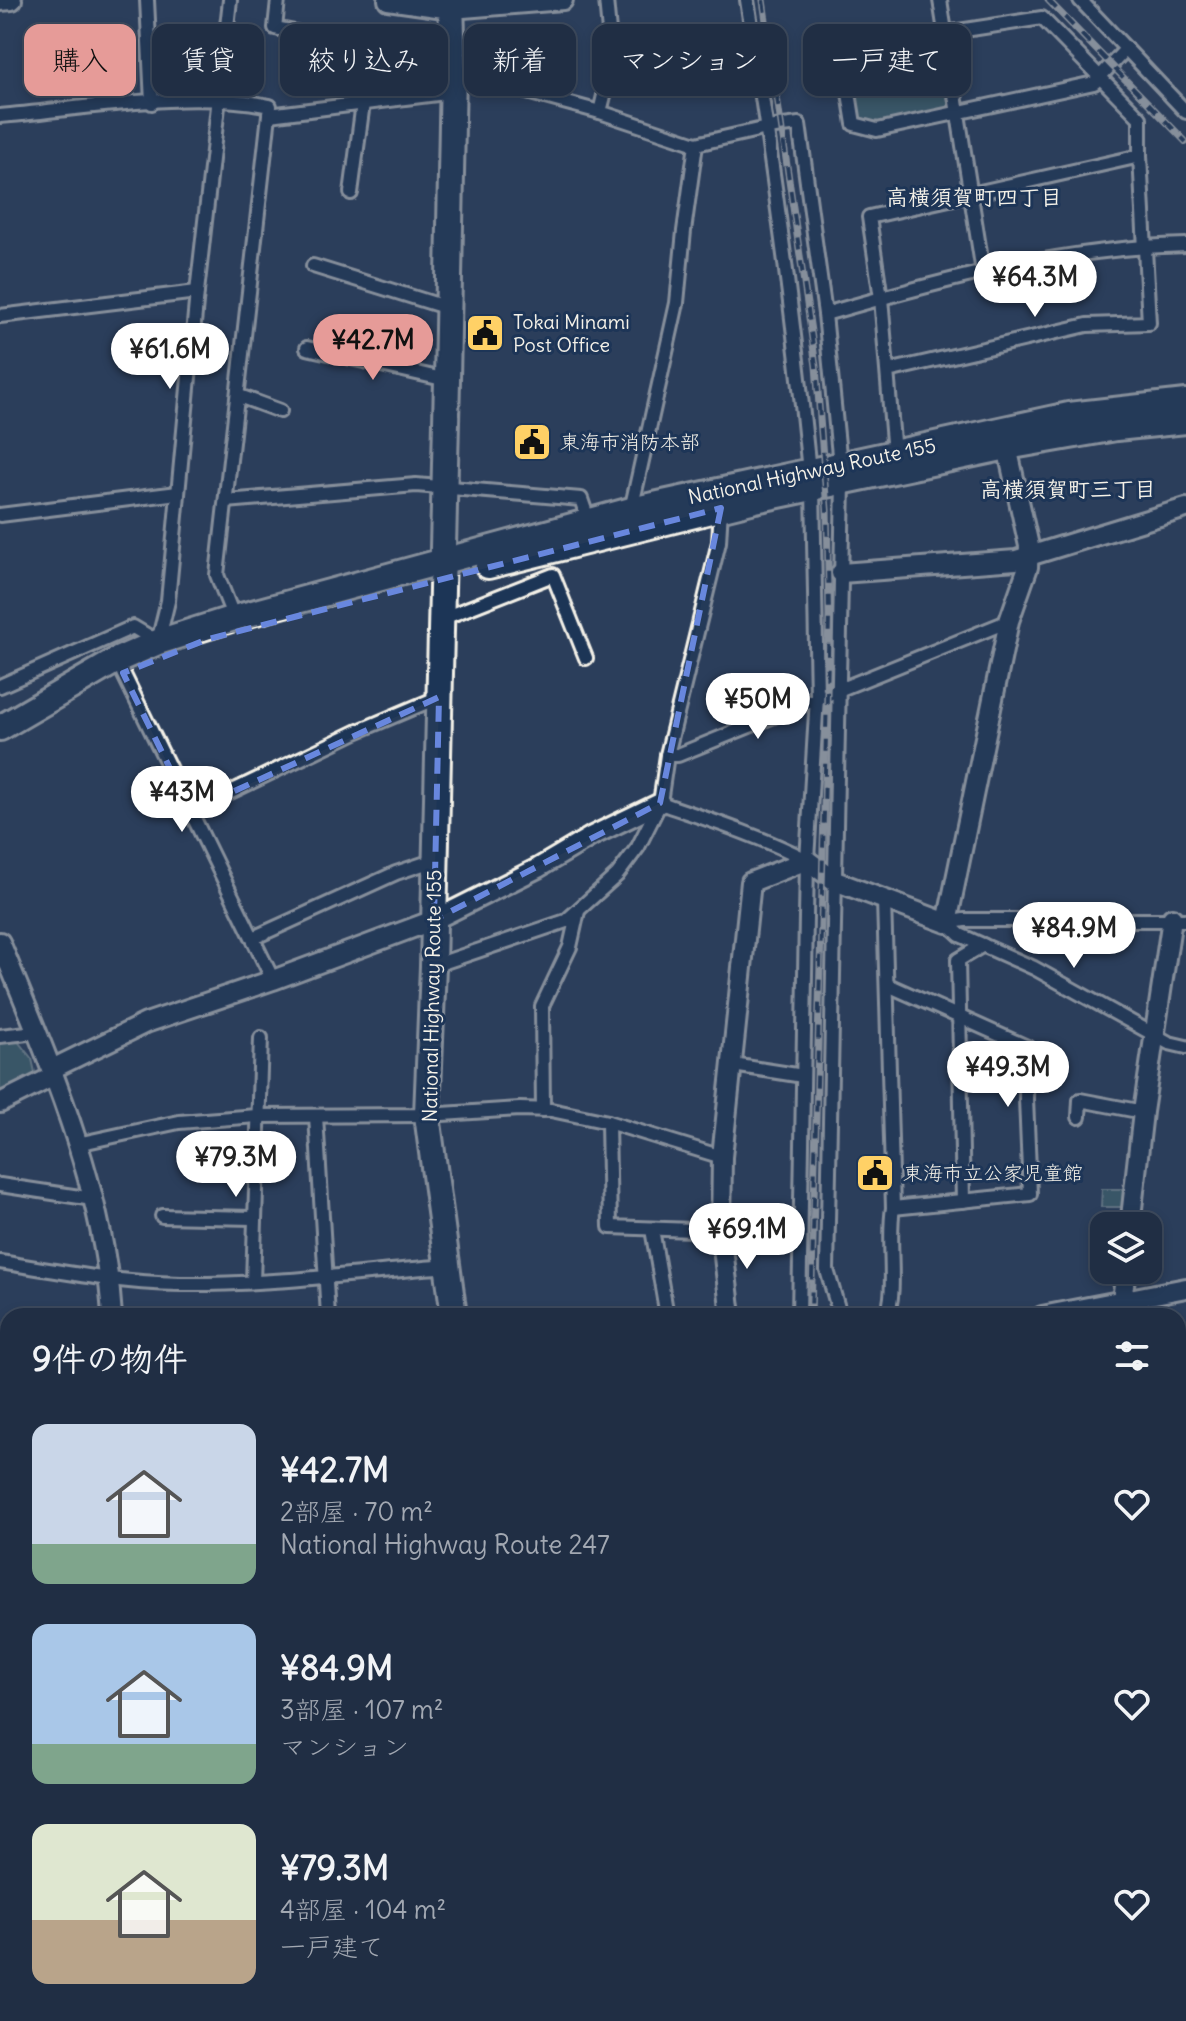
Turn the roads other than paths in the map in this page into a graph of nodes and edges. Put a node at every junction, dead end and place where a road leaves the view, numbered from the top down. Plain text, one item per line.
1 (12, 0) edge
2 (147, 0) edge
3 (230, 0) edge
4 (278, 0) edge
5 (388, 0) edge
6 (606, 0) edge
7 (747, 0) edge
8 (940, 0) edge
9 (1080, 0) edge
10 (1, 1) edge
11 (550, 1) edge
12 (451, 5) edge
13 (608, 24) edge
14 (751, 24) edge
15 (944, 24) edge
16 (971, 29) edge
17 (1126, 49) junction
18 (453, 76) junction
19 (1099, 77) junction
20 (603, 96) edge
21 (762, 96) edge
22 (850, 96) edge
23 (956, 96) edge
24 (218, 100) junction
25 (152, 103) junction
26 (363, 103) junction
27 (600, 112) junction
28 (1186, 112) edge
29 (959, 113) junction
30 (269, 115) junction
31 (0, 116) edge
32 (767, 128) junction
33 (696, 144) junction
34 (1140, 156) junction
35 (351, 193) dead end
36 (968, 194) junction
37 (1186, 245) edge
38 (1146, 246) junction
39 (313, 266) dead end
40 (983, 272) junction
41 (197, 292) junction
42 (881, 298) junction
43 (448, 308) junction
44 (825, 314) junction
45 (0, 316) edge
46 (307, 348) dead end
47 (888, 371) junction
48 (447, 380) junction
49 (239, 396) junction
50 (1186, 402) edge
51 (280, 411) dead end
52 (1186, 421) edge
53 (1007, 447) junction
54 (894, 454) junction
55 (841, 474) junction
56 (811, 480) junction
57 (444, 486) junction
58 (178, 493) junction
59 (226, 501) junction
60 (721, 508) junction
61 (1186, 508) edge
62 (631, 510) junction
63 (0, 515) edge
64 (589, 522) junction
65 (1029, 556) junction
66 (441, 570) junction
67 (841, 573) junction
68 (234, 618) junction
69 (441, 619) junction
70 (1009, 621) junction
71 (158, 642) junction
72 (586, 658) dead end
73 (123, 673) junction
74 (0, 686) edge
75 (840, 688) junction
76 (439, 697) junction
77 (817, 697) junction
78 (0, 728) edge
79 (0, 743) edge
80 (667, 755) junction
81 (660, 803) junction
82 (191, 811) junction
83 (435, 860) junction
84 (807, 860) junction
85 (835, 881) junction
86 (884, 900) junction
87 (578, 911) junction
88 (1179, 919) edge
89 (434, 920) junction
90 (947, 923) junction
91 (253, 938) junction
92 (0, 942) edge
93 (983, 945) junction
94 (433, 966) junction
95 (273, 980) junction
96 (888, 985) junction
97 (959, 1016) junction
98 (37, 1032) junction
99 (0, 1036) edge
100 (1156, 1036) junction
101 (261, 1038) dead end
102 (1186, 1047) edge
103 (733, 1065) junction
104 (53, 1072) junction
105 (803, 1076) junction
106 (0, 1103) edge
107 (543, 1110) junction
108 (1143, 1112) junction
109 (427, 1115) junction
110 (257, 1116) junction
111 (316, 1116) junction
112 (1079, 1117) dead end
113 (608, 1122) junction
114 (77, 1144) junction
115 (722, 1157) junction
116 (0, 1185) edge
117 (93, 1199) junction
118 (963, 1201) junction
119 (893, 1208) junction
120 (1132, 1212) edge
121 (162, 1216) dead end
122 (253, 1218) junction
123 (652, 1229) junction
124 (721, 1231) junction
125 (0, 1262) edge
126 (448, 1266) junction
127 (326, 1276) junction
128 (110, 1280) junction
129 (253, 1282) junction
130 (1124, 1284) edge
131 (1186, 1288) edge
132 (1122, 1300) junction
133 (112, 1308) edge
134 (328, 1308) edge
135 (453, 1308) edge
136 (666, 1308) edge
137 (730, 1308) edge
138 (799, 1308) edge
139 (838, 1308) edge
140 (889, 1308) edge
141 (1082, 1308) edge

1 - 10 street
2 - 25 street
3 - 24 street
4 - 18 street
5 - 12 street
6 - 13 street
7 - 14 street
8 - 15 street
9 - 17 street
11 - 12 street
12 - 18 highway
16 - 19 street
17 - 19 street
17 - 28 street
18 - 26 street
18 - 27 street
18 - 43 highway
19 - 29 street
19 - 34 street
20 - 27 street
21 - 32 street
22 - 29 street
23 - 29 street
24 - 25 street
24 - 30 street
24 - 41 street
25 - 31 street
26 - 30 street
26 - 35 street
27 - 33 street
29 - 36 street
30 - 49 street
32 - 33 street
32 - 44 street
32 - 56 street
33 - 62 street
34 - 36 street
34 - 38 street
36 - 40 street
36 - 42 street
37 - 38 street
38 - 40 street
38 - 47 street
39 - 43 street
40 - 42 street
41 - 45 street
41 - 58 street
42 - 44 street
42 - 47 street
43 - 48 highway
44 - 55 street
46 - 48 street
47 - 54 street
48 - 57 highway
49 - 51 street
49 - 59 street
50 - 54 highway, National Highway Route 155
52 - 53 highway, National Highway Route 155
53 - 55 highway, National Highway Route 155
53 - 65 street
54 - 55 highway, National Highway Route 155
55 - 56 highway, National Highway Route 155
55 - 67 street
56 - 60 highway, National Highway Route 155
56 - 62 highway, National Highway Route 155
56 - 77 street
57 - 59 street
57 - 64 street
57 - 66 highway
58 - 63 street
58 - 71 street
59 - 68 street
60 - 66 highway, National Highway Route 155
60 - 80 street
61 - 65 street
62 - 64 highway, National Highway Route 155
64 - 66 highway, National Highway Route 155
65 - 67 street
65 - 70 street
66 - 68 highway, National Highway Route 155
66 - 69 highway, National Highway Route 155
66 - 73 highway, National Highway Route 155
67 - 75 street
68 - 71 highway, National Highway Route 155
69 - 72 street
69 - 76 highway, National Highway Route 155
70 - 75 street
70 - 90 street
71 - 74 street
71 - 78 highway, National Highway Route 155
73 - 79 highway, National Highway Route 155
73 - 82 street
75 - 77 street
75 - 85 street
76 - 82 street
76 - 83 highway, National Highway Route 155
77 - 80 street
77 - 84 street
80 - 81 street
81 - 84 street
81 - 87 street
81 - 89 street
82 - 91 street
83 - 89 highway, National Highway Route 155
83 - 91 street
84 - 85 street
84 - 103 street
84 - 105 street
85 - 86 street
85 - 139 street
86 - 90 street
86 - 96 street
87 - 94 street
87 - 107 street
88 - 90 street
88 - 100 street
89 - 94 highway, National Highway Route 155
89 - 95 street
90 - 93 street
91 - 95 street
92 - 98 street
93 - 97 street
93 - 100 street
94 - 109 highway, National Highway Route 155
95 - 104 street
96 - 97 street
96 - 119 street
97 - 118 street
97 - 118 street
98 - 99 street
98 - 104 street
100 - 102 street
100 - 108 street
101 - 110 street
103 - 105 street
103 - 115 street
104 - 106 street
104 - 114 street
105 - 138 street
107 - 109 street
107 - 113 street
108 - 112 street
108 - 120 street
109 - 111 street
109 - 126 highway, National Highway Route 155
110 - 111 street
110 - 114 street
110 - 122 street
111 - 127 street
113 - 115 street
113 - 123 street
114 - 117 street
115 - 124 street
116 - 117 street
117 - 128 street
118 - 119 street
119 - 140 street
121 - 122 street
122 - 129 street
123 - 124 street
123 - 136 street
124 - 137 street
125 - 128 street
126 - 127 street
126 - 135 highway, National Highway Route 155
127 - 129 street
127 - 134 street
128 - 129 street
128 - 133 street
130 - 132 street
131 - 132 street
132 - 141 street

